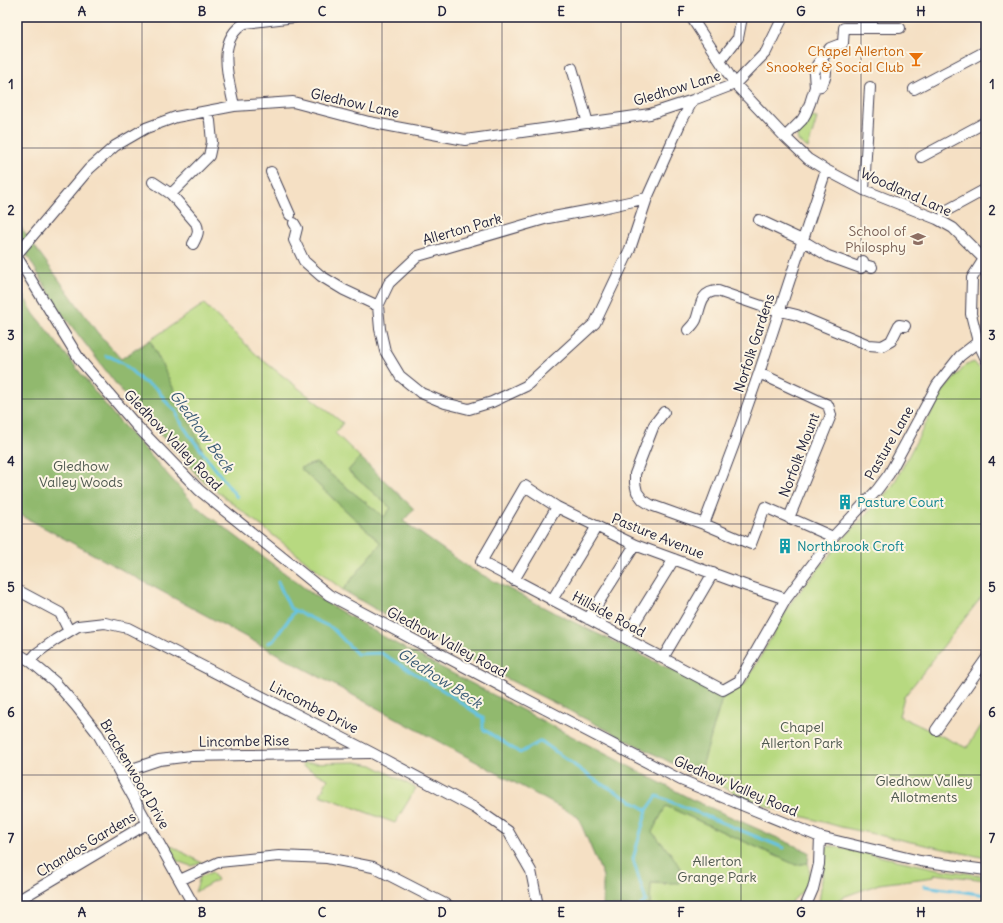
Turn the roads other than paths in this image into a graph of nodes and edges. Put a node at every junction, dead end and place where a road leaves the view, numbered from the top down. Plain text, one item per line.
1 (296, 17) edge
2 (691, 17) edge
3 (742, 17) edge
4 (783, 17) edge
5 (244, 20) edge
6 (900, 28) dead end
7 (986, 51) edge
8 (720, 61) junction
9 (572, 68) dead end
10 (735, 84) junction
11 (870, 87) dead end
12 (914, 89) dead end
13 (693, 100) junction
14 (234, 106) junction
15 (207, 112) junction
16 (986, 122) edge
17 (588, 123) junction
18 (785, 137) junction
19 (921, 157) dead end
20 (826, 170) junction
21 (271, 172) dead end
22 (153, 182) dead end
23 (986, 189) edge
24 (864, 190) junction
25 (170, 194) junction
26 (647, 198) junction
27 (944, 212) dead end
28 (759, 220) dead end
29 (802, 240) junction
30 (193, 244) dead end
31 (17, 255) edge
32 (985, 258) edge
33 (866, 264) dead end
34 (378, 306) junction
35 (780, 310) junction
36 (905, 326) dead end
37 (688, 330) dead end
38 (978, 342) junction
39 (986, 359) edge
40 (759, 373) junction
41 (664, 412) dead end
42 (557, 507) junction
43 (789, 518) junction
44 (704, 524) junction
45 (597, 526) junction
46 (833, 537) junction
47 (635, 545) junction
48 (674, 559) junction
49 (481, 562) joint
50 (713, 573) junction
51 (514, 580) junction
52 (17, 590) edge
53 (786, 599) junction
54 (552, 600) junction
55 (588, 619) junction
56 (69, 631) junction
57 (625, 638) junction
58 (17, 653) edge
59 (663, 658) junction
60 (986, 659) edge
61 (30, 661) junction
62 (723, 690) joint
63 (936, 730) dead end
64 (372, 753) junction
65 (120, 773) junction
66 (148, 823) junction
67 (820, 837) junction
68 (986, 870) edge
69 (180, 880) junction
70 (17, 901) edge
71 (194, 906) edge
72 (449, 906) edge
73 (538, 906) edge
74 (807, 906) edge

1 - 5 street
2 - 8 street, Woodland Lane
3 - 8 street
4 - 10 street
5 - 14 street
6 - 18 street
7 - 12 street
8 - 10 street, Woodland Lane
9 - 17 street
10 - 13 street, Gledhow Lane
10 - 18 street, Woodland Lane
11 - 24 street
13 - 17 street, Gledhow Lane
13 - 26 street
14 - 15 street, Gledhow Lane
14 - 17 street, Gledhow Lane
15 - 25 street
15 - 31 street, Gledhow Lane
16 - 19 street
18 - 20 street, Woodland Lane
20 - 24 street, Woodland Lane
20 - 29 street, Norfolk Gardens
21 - 34 street
22 - 25 street
23 - 27 street
24 - 32 street, Woodland Lane
25 - 30 street
26 - 34 street, Allerton Park
26 - 34 street
28 - 29 street
29 - 33 street
29 - 35 street, Norfolk Gardens
31 - 67 street, Gledhow Valley Road
32 - 38 street, Woodland Lane
35 - 36 street
35 - 37 street
35 - 40 street, Norfolk Gardens
38 - 39 street, Woodland Lane
38 - 46 street, Pasture Lane
40 - 43 street, Norfolk Mount
40 - 44 street, Norfolk Gardens
41 - 44 street
42 - 45 street, Pasture Avenue
42 - 49 street, Pasture Avenue
42 - 51 street
43 - 44 street
43 - 46 street
45 - 47 street, Pasture Avenue
45 - 54 street
46 - 53 street, Pasture Lane
47 - 48 street, Pasture Avenue
47 - 55 street
48 - 50 street, Pasture Avenue
48 - 57 street
49 - 51 street, Hillside Road
50 - 53 street, Pasture Avenue
50 - 59 street
51 - 54 street, Hillside Road
52 - 56 street
53 - 62 street, Pasture Lane
54 - 55 street, Hillside Road
55 - 57 street, Hillside Road
56 - 61 street, Lincombe Drive
56 - 64 street, Lincombe Drive
57 - 59 street, Hillside Road
58 - 61 street, Brackenwood Drive
59 - 62 street, Hillside Road
60 - 63 street
61 - 65 street, Brackenwood Drive
64 - 65 street, Lincombe Rise
64 - 73 street, Lincombe Drive
65 - 66 street, Brackenwood Drive
66 - 69 street, Brackenwood Drive
66 - 70 street, Chandos Gardens
67 - 68 street, Gledhow Valley Road
67 - 74 street
69 - 71 street, Brackenwood Drive
69 - 72 street

